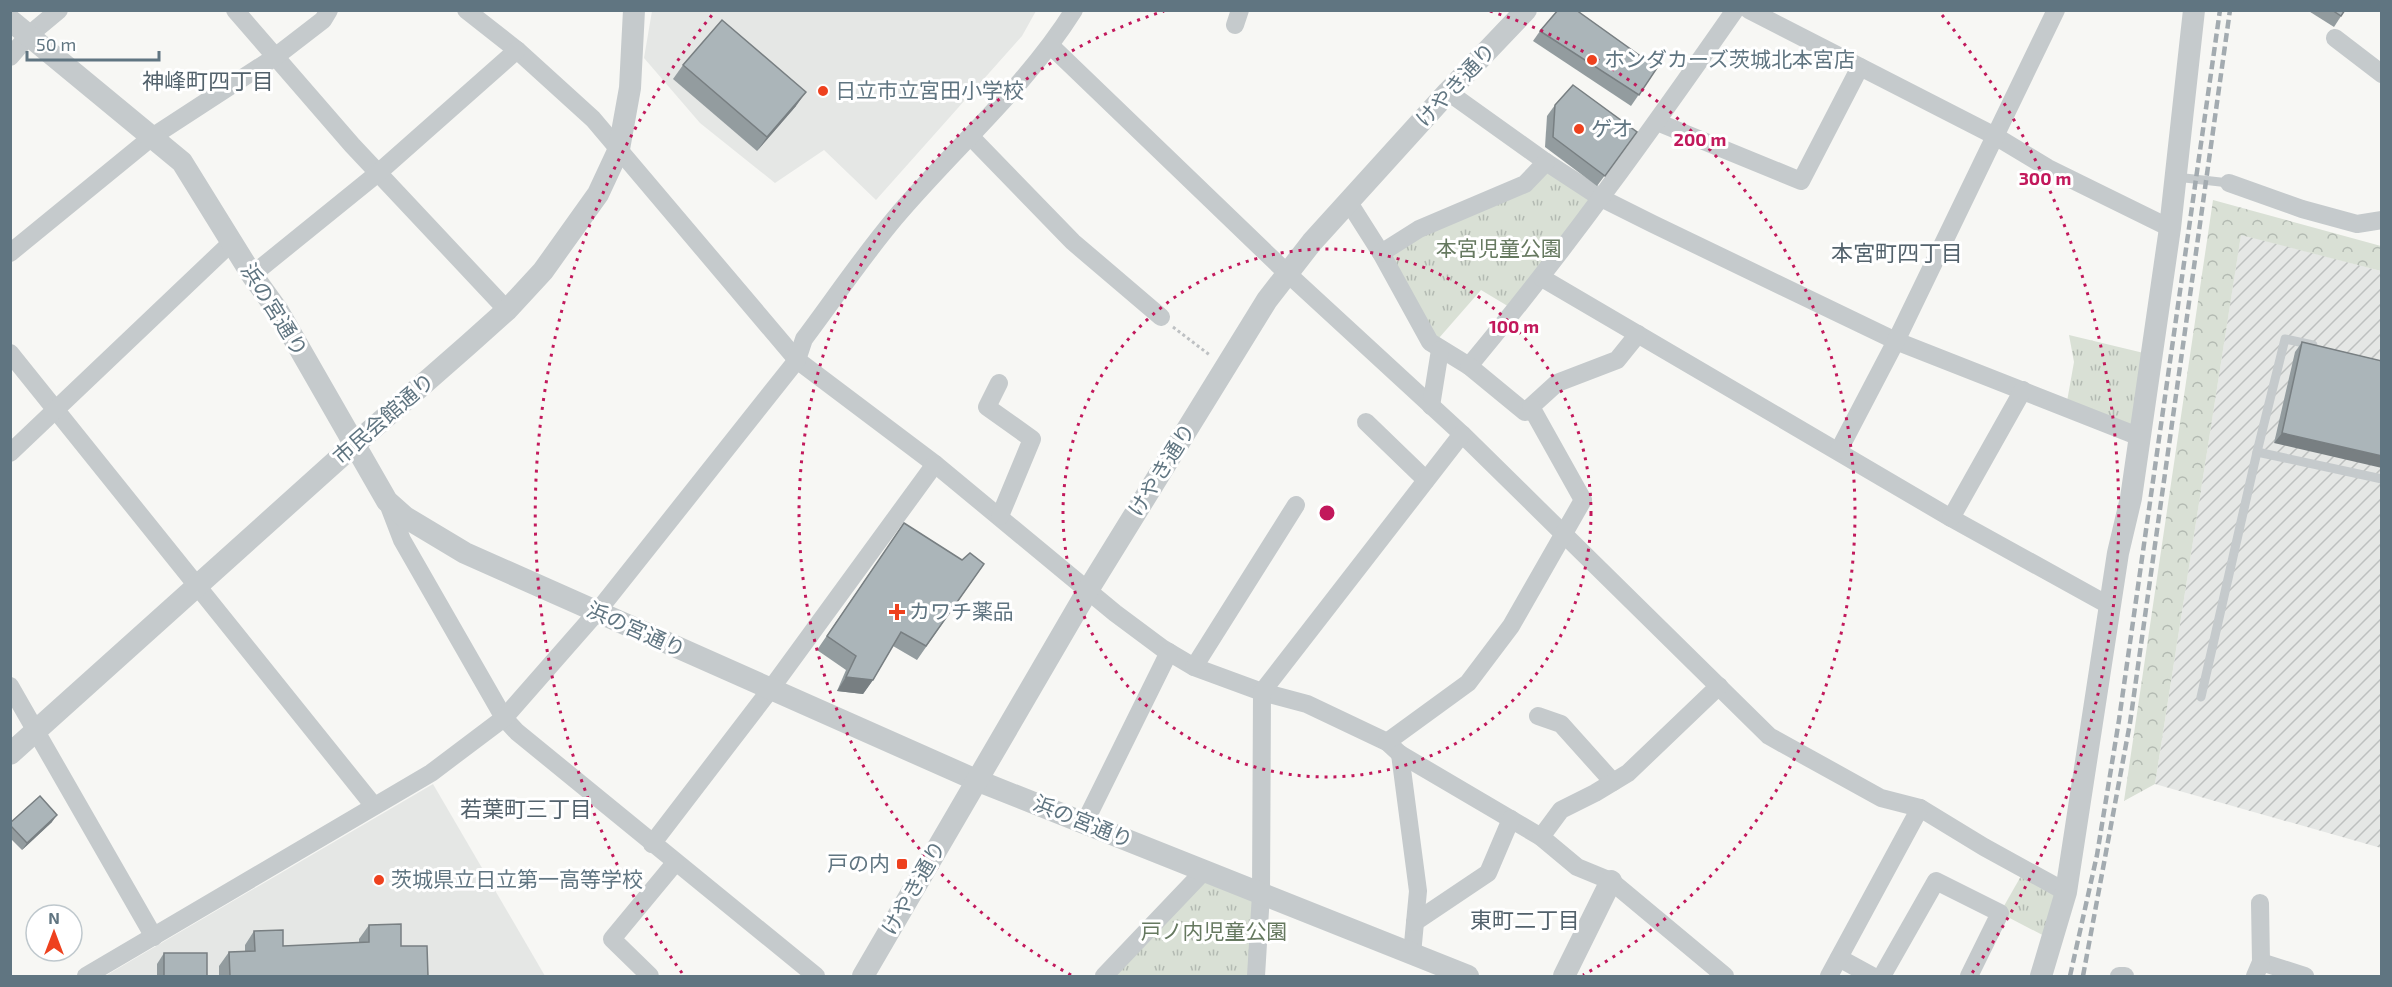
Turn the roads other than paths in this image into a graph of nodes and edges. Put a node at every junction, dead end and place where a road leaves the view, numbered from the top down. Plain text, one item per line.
1 (59, 10) edge
2 (235, 10) edge
3 (329, 10) edge
4 (466, 10) edge
5 (634, 10) edge
6 (1074, 10) edge
7 (1526, 10) edge
8 (1735, 10) edge
9 (1749, 10) edge
10 (2056, 10) edge
11 (2194, 10) edge
12 (10, 20) edge
13 (29, 35) junction
14 (2335, 38) dead end
15 (1051, 46) junction
16 (517, 50) junction
17 (10, 57) edge
18 (275, 57) junction
19 (1860, 67) junction
20 (2382, 74) edge
21 (1448, 92) junction
22 (1657, 123) junction
23 (1995, 136) junction
24 (152, 137) junction
25 (971, 137) junction
26 (619, 149) junction
27 (1546, 162) junction
28 (378, 173) junction
29 (2176, 177) junction
30 (2229, 183) joint
31 (1601, 198) junction
32 (1348, 201) junction
33 (2382, 220) edge
34 (2170, 228) junction
35 (232, 242) junction
36 (10, 253) edge
37 (1381, 253) junction
38 (1287, 273) junction
39 (252, 275) junction
40 (1542, 278) junction
41 (507, 310) junction
42 (1161, 317) road end
43 (1638, 334) junction
44 (1896, 341) junction
45 (2328, 349) edge
46 (1440, 350) junction
47 (10, 353) edge
48 (797, 360) junction
49 (1469, 366) junction
50 (999, 383) dead end
51 (2023, 390) junction
52 (1431, 406) junction
53 (1531, 407) junction
54 (56, 411) junction
55 (1366, 422) dead end
56 (1462, 434) junction
57 (2140, 437) junction
58 (355, 444) junction
59 (1839, 450) junction
60 (2257, 452) junction
61 (10, 453) edge
62 (935, 464) junction
63 (2382, 479) edge
64 (1426, 480) junction
65 (387, 501) junction
66 (1296, 505) dead end
67 (1000, 516) junction
68 (1951, 518) junction
69 (1564, 534) junction
70 (197, 586) junction
71 (1088, 590) junction
72 (2110, 606) junction
73 (597, 612) junction
74 (1169, 652) junction
75 (1194, 667) junction
76 (10, 686) edge
77 (1719, 686) junction
78 (770, 690) junction
79 (1262, 692) junction
80 (2201, 696) dead end
81 (1538, 716) dead end
82 (504, 718) junction
83 (36, 730) junction
84 (1394, 748) junction
85 (10, 754) edge
86 (976, 780) junction
87 (1613, 782) junction
88 (374, 806) junction
89 (1920, 808) junction
90 (1511, 819) junction
91 (1085, 822) junction
92 (1541, 837) junction
93 (652, 844) junction
94 (675, 863) junction
95 (1204, 871) junction
96 (1611, 881) junction
97 (2066, 892) junction
98 (1261, 894) junction
99 (2260, 903) dead end
100 (1415, 922) junction
101 (154, 937) junction
102 (1412, 954) junction
103 (1839, 958) junction
104 (2258, 969) edge
105 (86, 976) edge
106 (650, 976) edge
107 (816, 976) edge
108 (863, 976) edge
109 (1104, 976) edge
110 (1256, 976) edge
111 (1468, 976) edge
112 (1564, 976) edge
113 (1725, 976) edge
114 (1829, 976) edge
115 (1872, 976) edge
116 (1882, 976) edge
117 (1969, 976) edge
118 (2041, 976) edge
119 (2119, 976) edge
120 (2125, 976) edge
121 (2305, 976) edge

1 - 13 street
2 - 18 street
3 - 18 street
4 - 16 street
5 - 26 street, 市民会館通り
6 - 15 street
7 - 21 street, けやき通り
8 - 22 street
9 - 19 street
10 - 23 street
11 - 29 street
12 - 13 street, 浜の宮通り
13 - 17 street
13 - 24 street, 浜の宮通り
14 - 20 street
15 - 25 street
15 - 38 street
16 - 26 street
16 - 28 street
18 - 24 street
18 - 28 street
19 - 22 street
19 - 23 street
21 - 27 street
21 - 32 street, けやき通り
22 - 31 street
23 - 34 street
23 - 44 street
24 - 35 street, 浜の宮通り
24 - 36 street
25 - 42 street
25 - 48 street
26 - 41 street, 市民会館通り
26 - 48 street
27 - 31 street
27 - 37 street
28 - 39 street
28 - 41 street
29 - 30 lane
29 - 34 street
30 - 33 street
31 - 40 street
31 - 44 street
32 - 37 street
32 - 38 street, けやき通り
34 - 57 street
35 - 39 street, 浜の宮通り
35 - 54 street
37 - 46 street
38 - 52 street
38 - 71 street, けやき通り
39 - 58 street, 浜の宮通り
40 - 43 street
40 - 49 street
41 - 58 street, 市民会館通り
43 - 53 street
43 - 59 street
44 - 51 street
44 - 59 street
45 - 60 lane
46 - 49 street
46 - 52 street
47 - 54 street
48 - 62 street
48 - 73 street
49 - 53 street
50 - 67 street
51 - 57 street
51 - 68 street
52 - 56 street
53 - 69 street
54 - 61 street
54 - 70 street
55 - 64 street
56 - 64 street
56 - 69 street
57 - 72 street
58 - 65 street, 浜の宮通り
58 - 70 street, 市民会館通り
59 - 68 street
60 - 63 lane
60 - 80 lane
62 - 67 street
62 - 78 street
64 - 79 street
65 - 73 street, 浜の宮通り
65 - 82 street
66 - 75 street
67 - 71 street
68 - 72 street
69 - 77 street
69 - 84 street
70 - 83 street, 市民会館通り
70 - 88 street
71 - 74 street
71 - 86 street, けやき通り
72 - 97 street
73 - 78 street, 浜の宮通り
73 - 82 street
74 - 75 street
74 - 91 street
75 - 79 street
76 - 83 street
77 - 87 street
77 - 89 street
78 - 86 street, 浜の宮通り
78 - 93 street
79 - 84 street
79 - 98 street
81 - 87 street
82 - 88 street
82 - 93 street
83 - 85 street, 市民会館通り
83 - 101 street
84 - 90 street
84 - 100 street
86 - 91 street, 浜の宮通り
86 - 108 street, けやき通り
87 - 92 street
88 - 101 street
89 - 97 street
89 - 103 street
90 - 92 street
90 - 100 street
91 - 95 street, 浜の宮通り
92 - 96 street
93 - 94 street
94 - 106 street
94 - 107 street
95 - 98 street, 浜の宮通り
95 - 109 street
96 - 112 street
96 - 113 street
97 - 118 street
98 - 102 street, 浜の宮通り
98 - 110 street
99 - 104 street
100 - 102 street
101 - 105 street
102 - 111 street, 浜の宮通り
103 - 114 street
103 - 115 street
104 - 121 street
116 - 117 street
119 - 120 street

